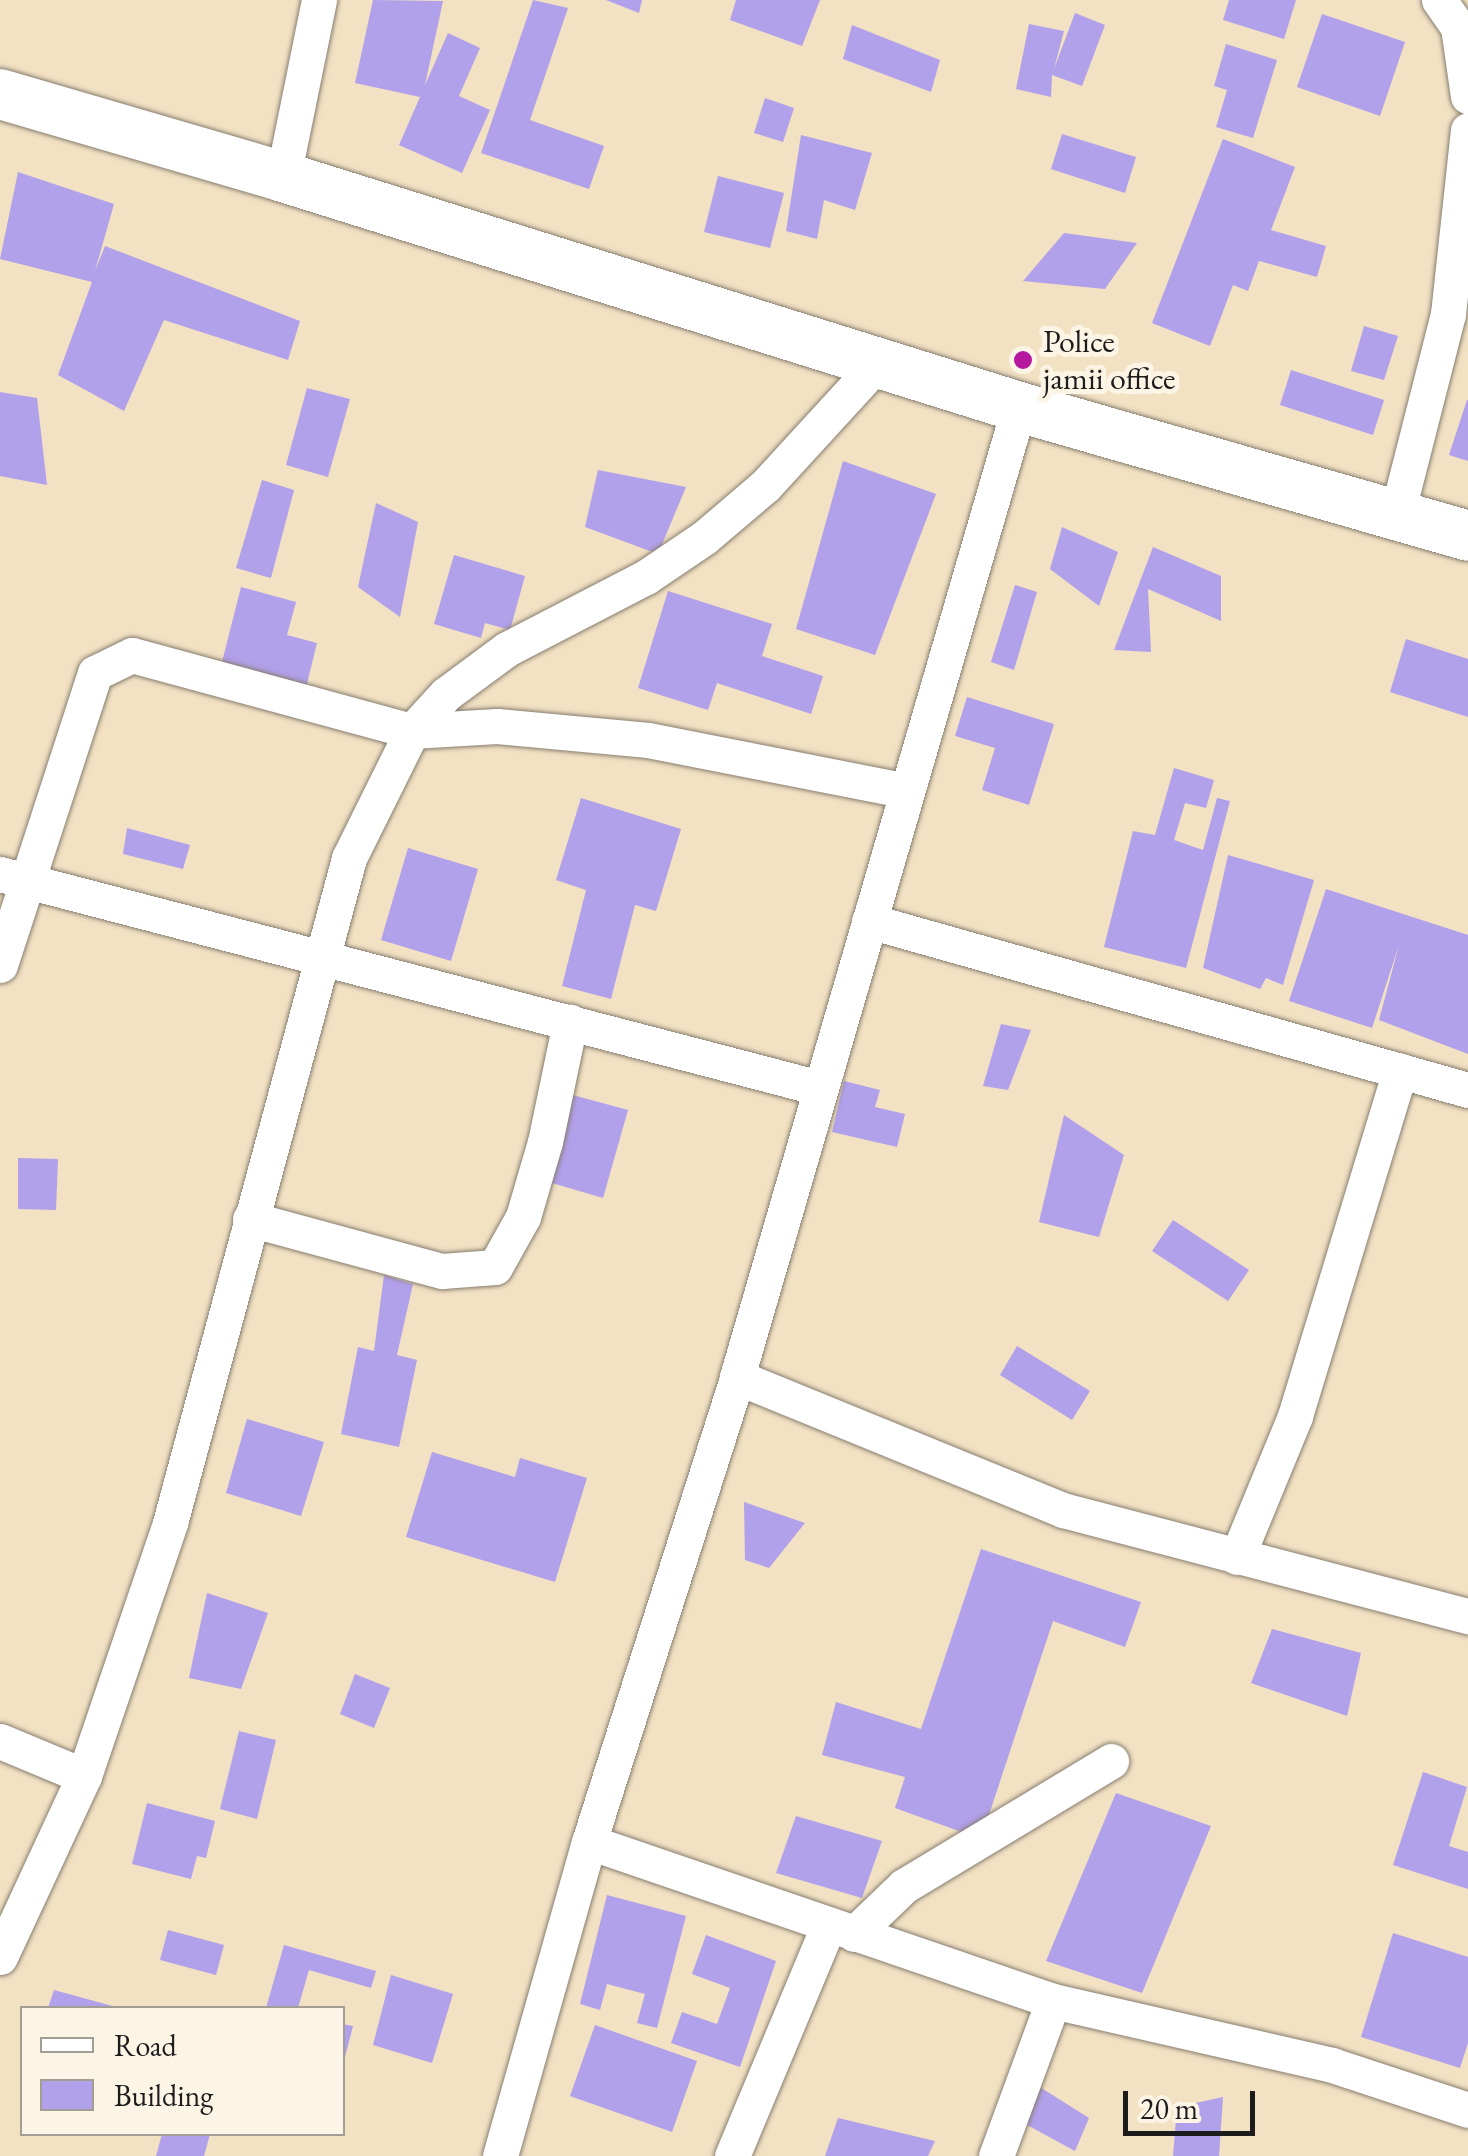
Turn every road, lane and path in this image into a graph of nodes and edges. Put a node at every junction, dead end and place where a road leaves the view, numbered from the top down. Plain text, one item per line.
1 (319, 0) edge
2 (1439, 0) edge
3 (0, 94) edge
4 (1468, 96) edge
5 (1468, 130) edge
6 (283, 177) junction
7 (877, 364) junction
8 (1019, 407) junction
9 (1397, 514) junction
10 (1468, 536) edge
11 (412, 731) junction
12 (908, 791) junction
13 (13, 879) edge
14 (869, 921) junction
15 (320, 958) junction
16 (0, 965) edge
17 (570, 1022) junction
18 (1400, 1070) junction
19 (820, 1088) junction
20 (1468, 1090) edge
21 (250, 1219) junction
22 (737, 1377) junction
23 (1237, 1557) junction
24 (1468, 1616) edge
25 (0, 1741) edge
26 (1111, 1761) dead end
27 (84, 1776) junction
28 (590, 1842) junction
29 (841, 1930) junction
30 (0, 1957) edge
31 (1053, 2001) junction
32 (1468, 2110) edge
33 (500, 2156) edge
34 (732, 2156) edge
35 (996, 2156) edge

1 - 6 street
2 - 4 street
3 - 6 main road
5 - 9 street
6 - 7 main road
7 - 8 main road
7 - 11 street
8 - 9 main road
8 - 12 street
9 - 10 main road
11 - 12 street
11 - 13 street
11 - 15 street
12 - 14 street
13 - 15 street
13 - 16 street
14 - 18 street
14 - 19 street
15 - 17 street
15 - 21 street
17 - 19 street
17 - 21 street
18 - 20 street
18 - 23 street
19 - 22 street
21 - 27 street
22 - 23 street
22 - 28 street
23 - 24 street
25 - 27 street
26 - 29 street
27 - 30 street
28 - 29 street
28 - 33 street
29 - 31 street
29 - 34 street
31 - 32 street
31 - 35 street

